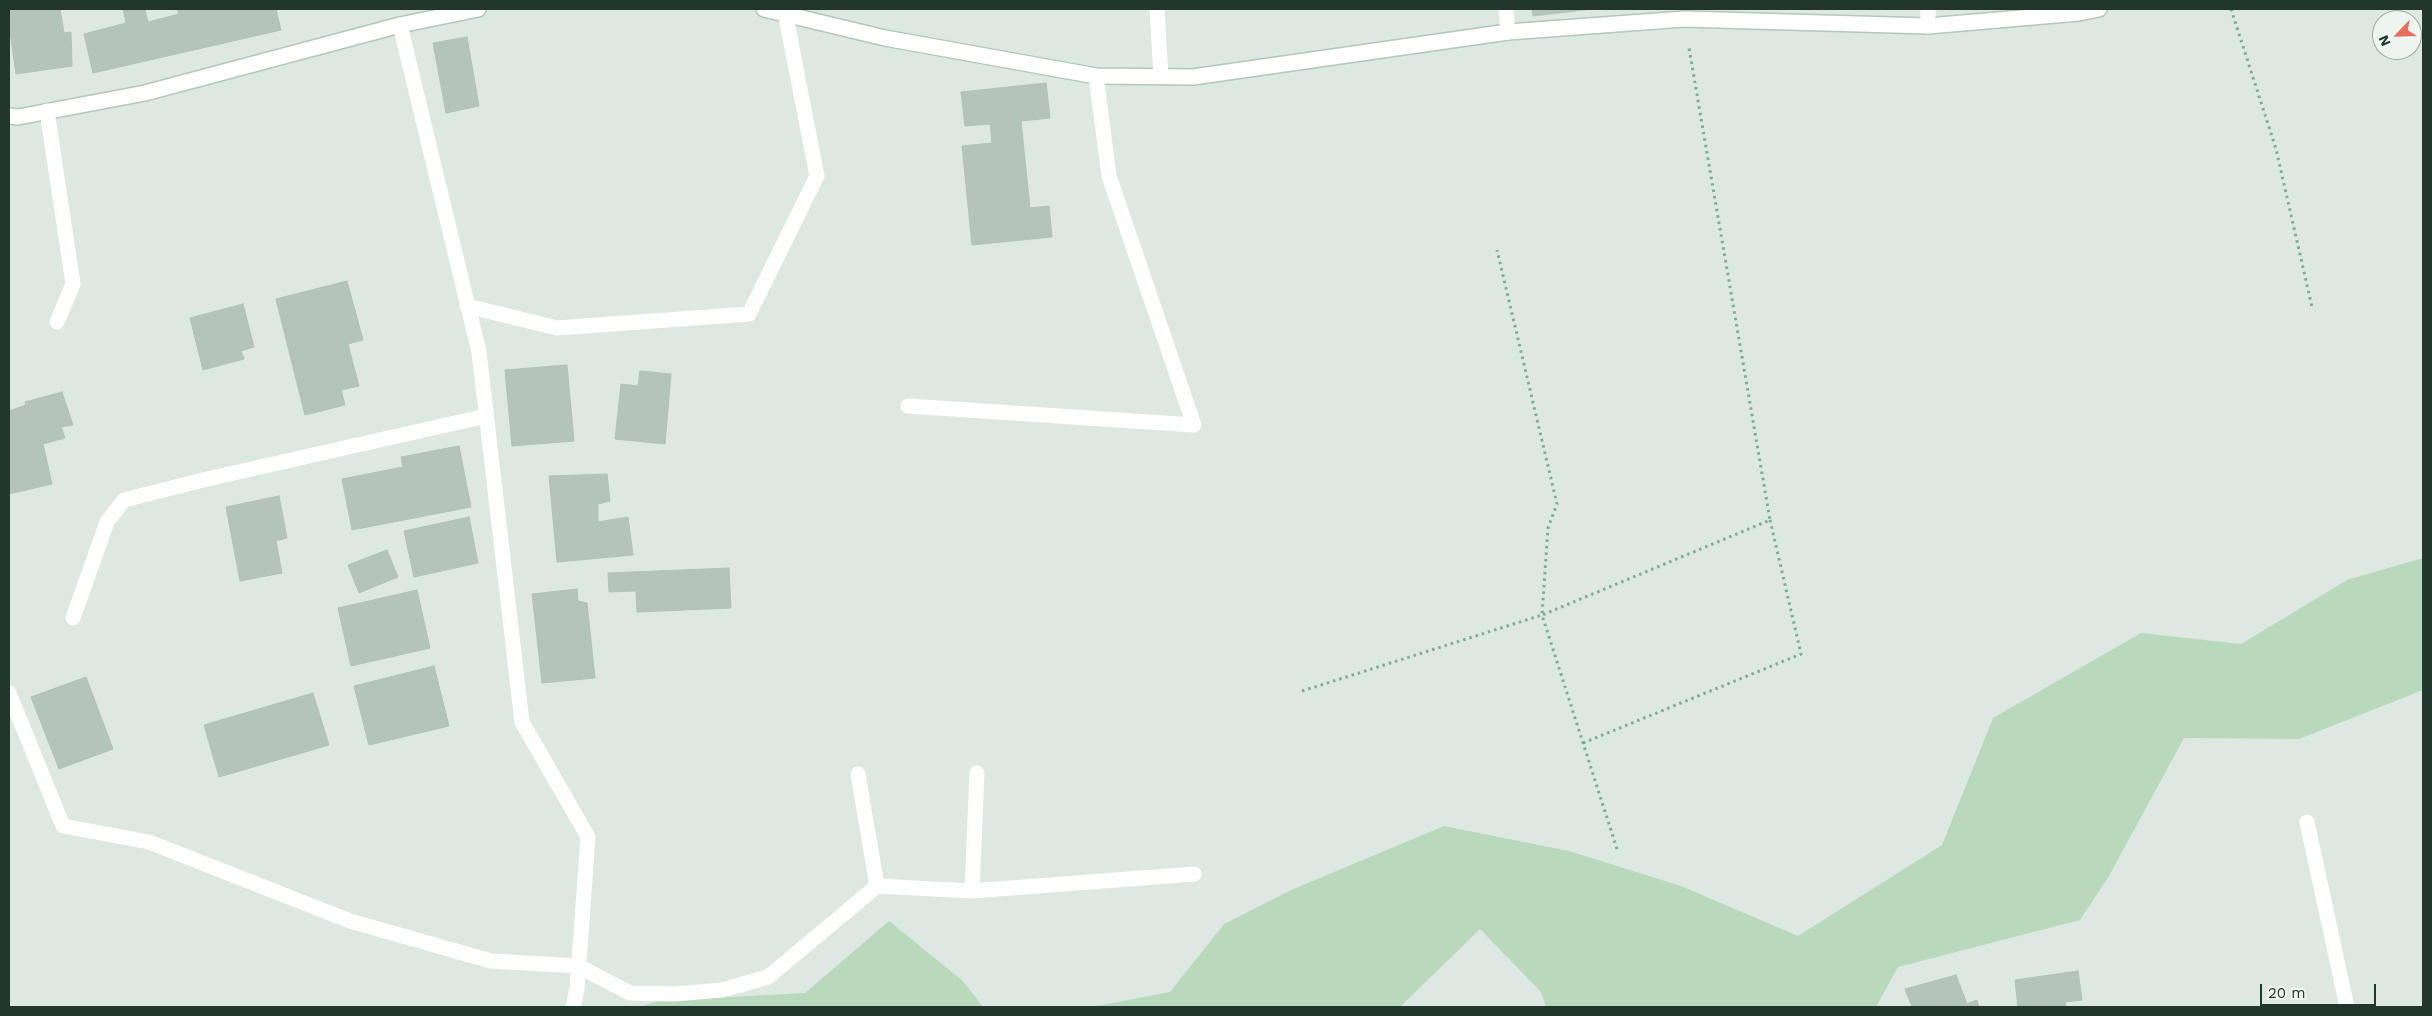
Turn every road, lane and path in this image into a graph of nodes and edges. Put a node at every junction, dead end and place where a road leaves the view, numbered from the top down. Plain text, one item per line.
1 (478, 9) edge
2 (764, 9) edge
3 (1157, 9) edge
4 (1506, 9) edge
5 (1928, 9) edge
6 (2099, 9) edge
7 (2232, 9) edge
8 (785, 12) junction
9 (1684, 19) junction
10 (400, 24) junction
11 (1928, 26) junction
12 (1508, 32) junction
13 (1096, 76) junction
14 (1161, 76) junction
15 (47, 111) junction
16 (9, 116) edge
17 (1497, 250) dead end
18 (467, 306) junction
19 (2312, 307) dead end
20 (57, 322) dead end
21 (908, 406) dead end
22 (486, 416) junction
23 (1770, 520) junction
24 (1542, 615) junction
25 (73, 618) dead end
26 (1302, 691) dead end
27 (9, 693) edge
28 (1582, 743) junction
29 (977, 773) dead end
30 (858, 774) dead end
31 (2307, 822) dead end
32 (1617, 849) dead end
33 (1194, 874) dead end
34 (877, 886) junction
35 (972, 891) junction
36 (578, 966) junction
37 (573, 1007) edge
38 (2347, 1007) edge

1 - 10 street
2 - 8 street
3 - 14 street
4 - 12 street
5 - 11 street
6 - 11 street
7 - 19 path
8 - 13 street
8 - 18 street
9 - 11 street
9 - 12 street
9 - 23 path
10 - 15 street
10 - 18 street
12 - 14 street
13 - 14 street
13 - 21 street
15 - 16 street
15 - 20 street
17 - 24 path
18 - 22 street
22 - 25 street
22 - 36 street
23 - 24 path
23 - 28 path
24 - 26 path
24 - 28 path
27 - 36 street
28 - 32 path
29 - 35 street
30 - 34 street
31 - 38 street
33 - 35 street
34 - 35 street
34 - 36 street
36 - 37 street

